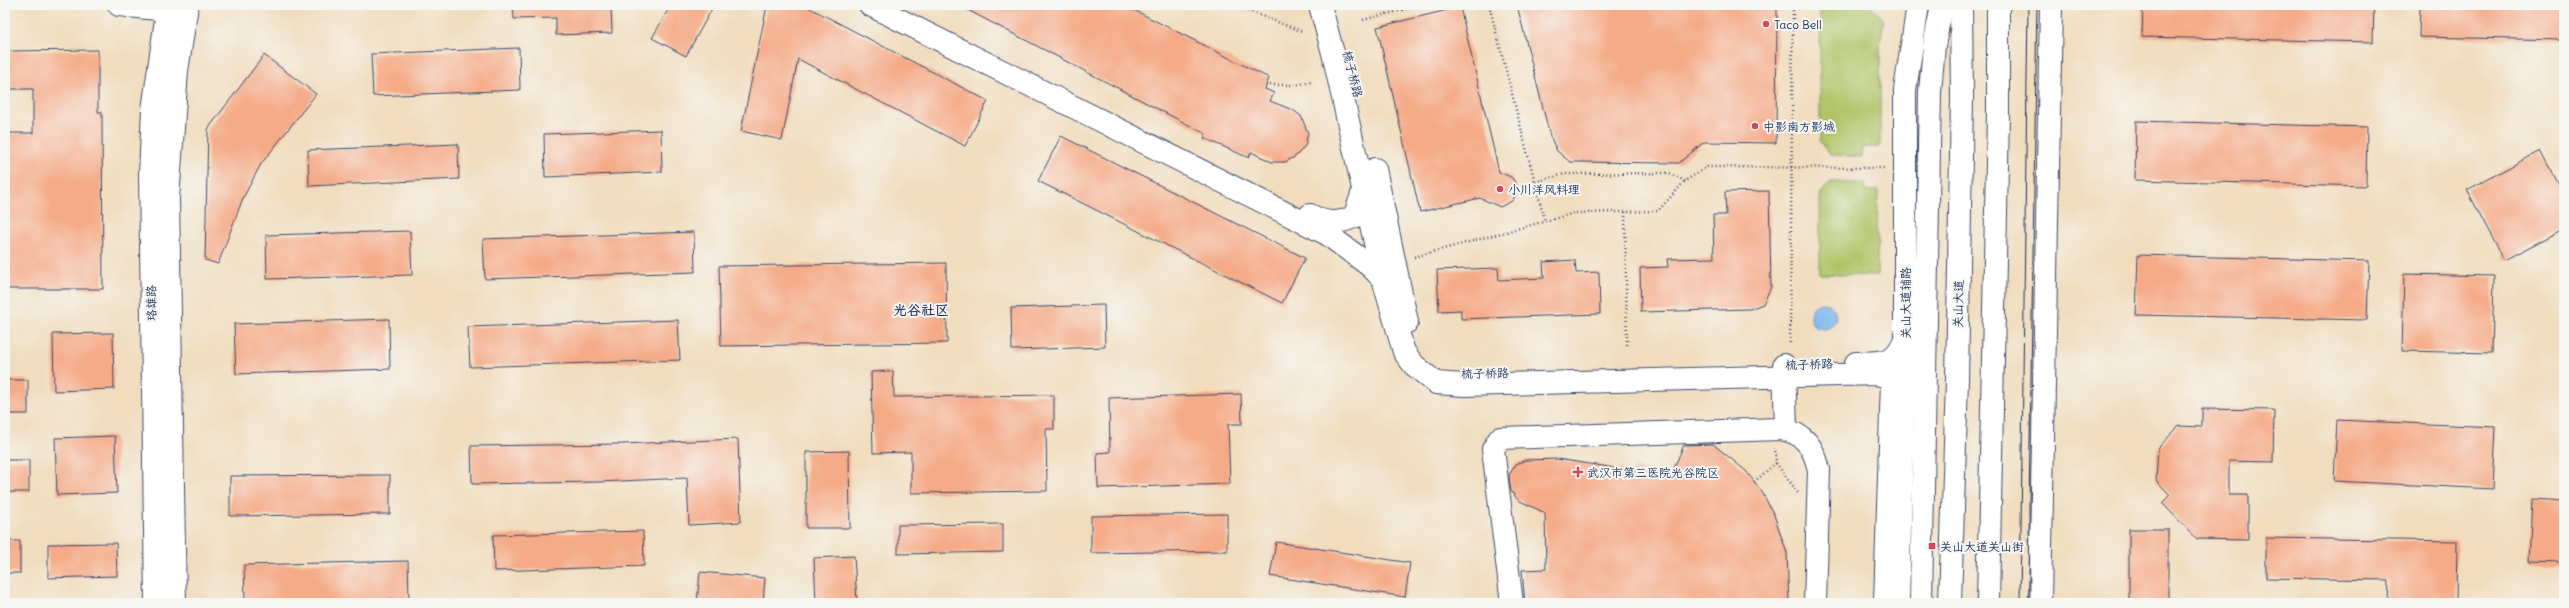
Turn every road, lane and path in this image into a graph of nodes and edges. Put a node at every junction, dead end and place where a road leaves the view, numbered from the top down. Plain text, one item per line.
1 (119, 5) edge
2 (870, 5) edge
3 (893, 5) edge
4 (1233, 5) edge
5 (1320, 5) edge
6 (1332, 5) edge
7 (1421, 5) edge
8 (1489, 5) edge
9 (1793, 5) edge
10 (1918, 5) edge
11 (1942, 5) edge
12 (1961, 5) edge
13 (1998, 5) edge
14 (2051, 5) edge
15 (177, 8) edge
16 (1363, 20) dead end
17 (1301, 31) dead end
18 (1311, 82) dead end
19 (1266, 85) dead end
20 (1791, 166) junction
21 (1888, 168) dead end
22 (1685, 180) junction
23 (1535, 182) junction
24 (1364, 188) junction
25 (1625, 212) junction
26 (1545, 221) junction
27 (1414, 257) dead end
28 (1382, 279) junction
29 (1905, 339) junction
30 (1790, 343) dead end
31 (1627, 347) dead end
32 (1892, 368) junction
33 (1778, 371) junction
34 (1903, 402) junction
35 (1780, 429) junction
36 (1754, 482) dead end
37 (156, 603) edge
38 (175, 603) edge
39 (1512, 603) edge
40 (1815, 603) edge
41 (1885, 603) edge
42 (1898, 603) edge
43 (1921, 603) edge
44 (1950, 603) edge
45 (1988, 603) edge
46 (2040, 603) edge

1 - 15 main road
2 - 28 main road
3 - 24 main road
4 - 17 path
5 - 24 main road, 梳子桥路
6 - 33 main road, 梳子桥路
7 - 16 path
8 - 23 path
9 - 20 path
10 - 29 main road, 关山大道辅路
11 - 43 main road
12 - 44 main road, 关山大道
13 - 45 main road
14 - 46 main road
15 - 37 main road, 珞雄路
15 - 38 main road, 珞雄路
18 - 19 path
20 - 21 path
20 - 22 path
20 - 30 path
22 - 23 path
22 - 25 path
23 - 26 path
24 - 28 main road, 梳子桥路
25 - 26 path
25 - 31 path
26 - 27 path
28 - 33 main road, 梳子桥路
29 - 32 main road
29 - 34 main road, 关山大道辅路
32 - 33 main road
32 - 34 main road
32 - 41 main road
33 - 35 main road
34 - 42 main road, 关山大道辅路
35 - 36 path
35 - 39 main road
35 - 40 main road

